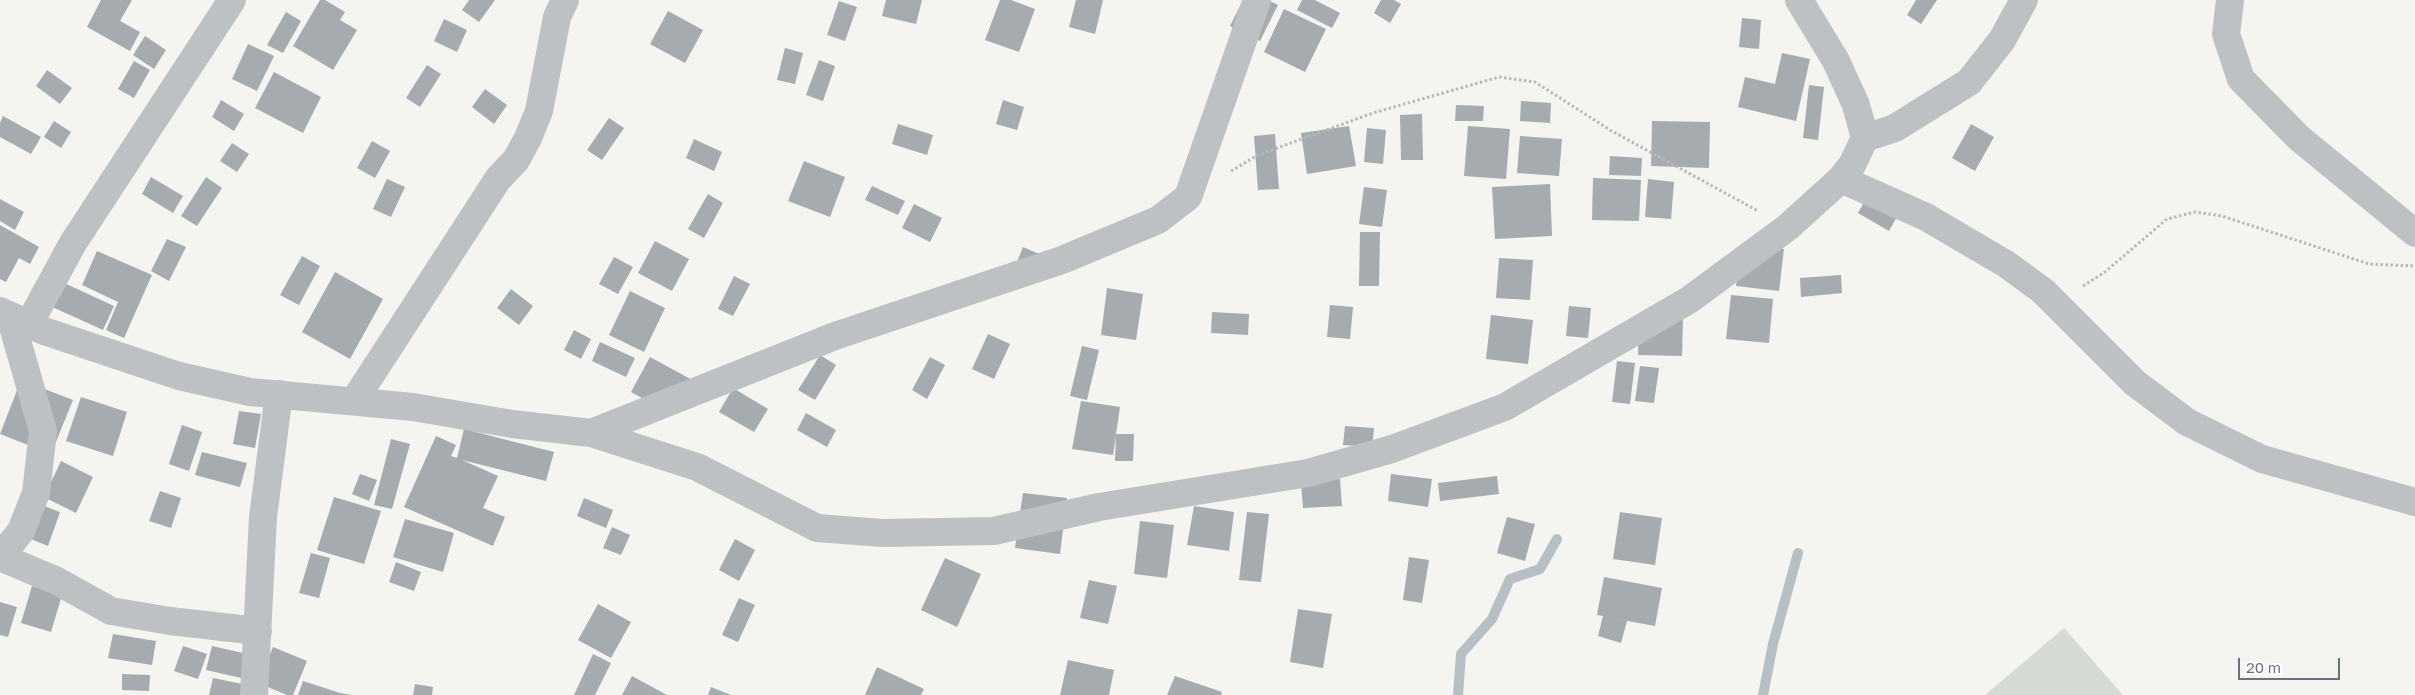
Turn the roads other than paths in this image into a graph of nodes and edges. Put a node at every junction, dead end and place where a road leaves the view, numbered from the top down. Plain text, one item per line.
1 (232, 0) edge
2 (566, 0) edge
3 (1257, 0) edge
4 (1799, 0) edge
5 (2024, 0) edge
6 (2230, 0) edge
7 (1865, 138) junction
8 (1841, 179) junction
9 (2415, 233) edge
10 (13, 317) edge
11 (280, 394) junction
12 (354, 401) junction
13 (591, 433) junction
14 (2415, 502) edge
15 (0, 557) edge
16 (258, 631) junction
17 (254, 695) edge

1 - 10 street
2 - 12 street
3 - 13 street
4 - 7 street
5 - 7 street
6 - 9 street
7 - 8 street
8 - 13 street
8 - 14 street
10 - 11 street
10 - 15 street
11 - 12 street
11 - 16 street
12 - 13 street
15 - 16 street
16 - 17 street

